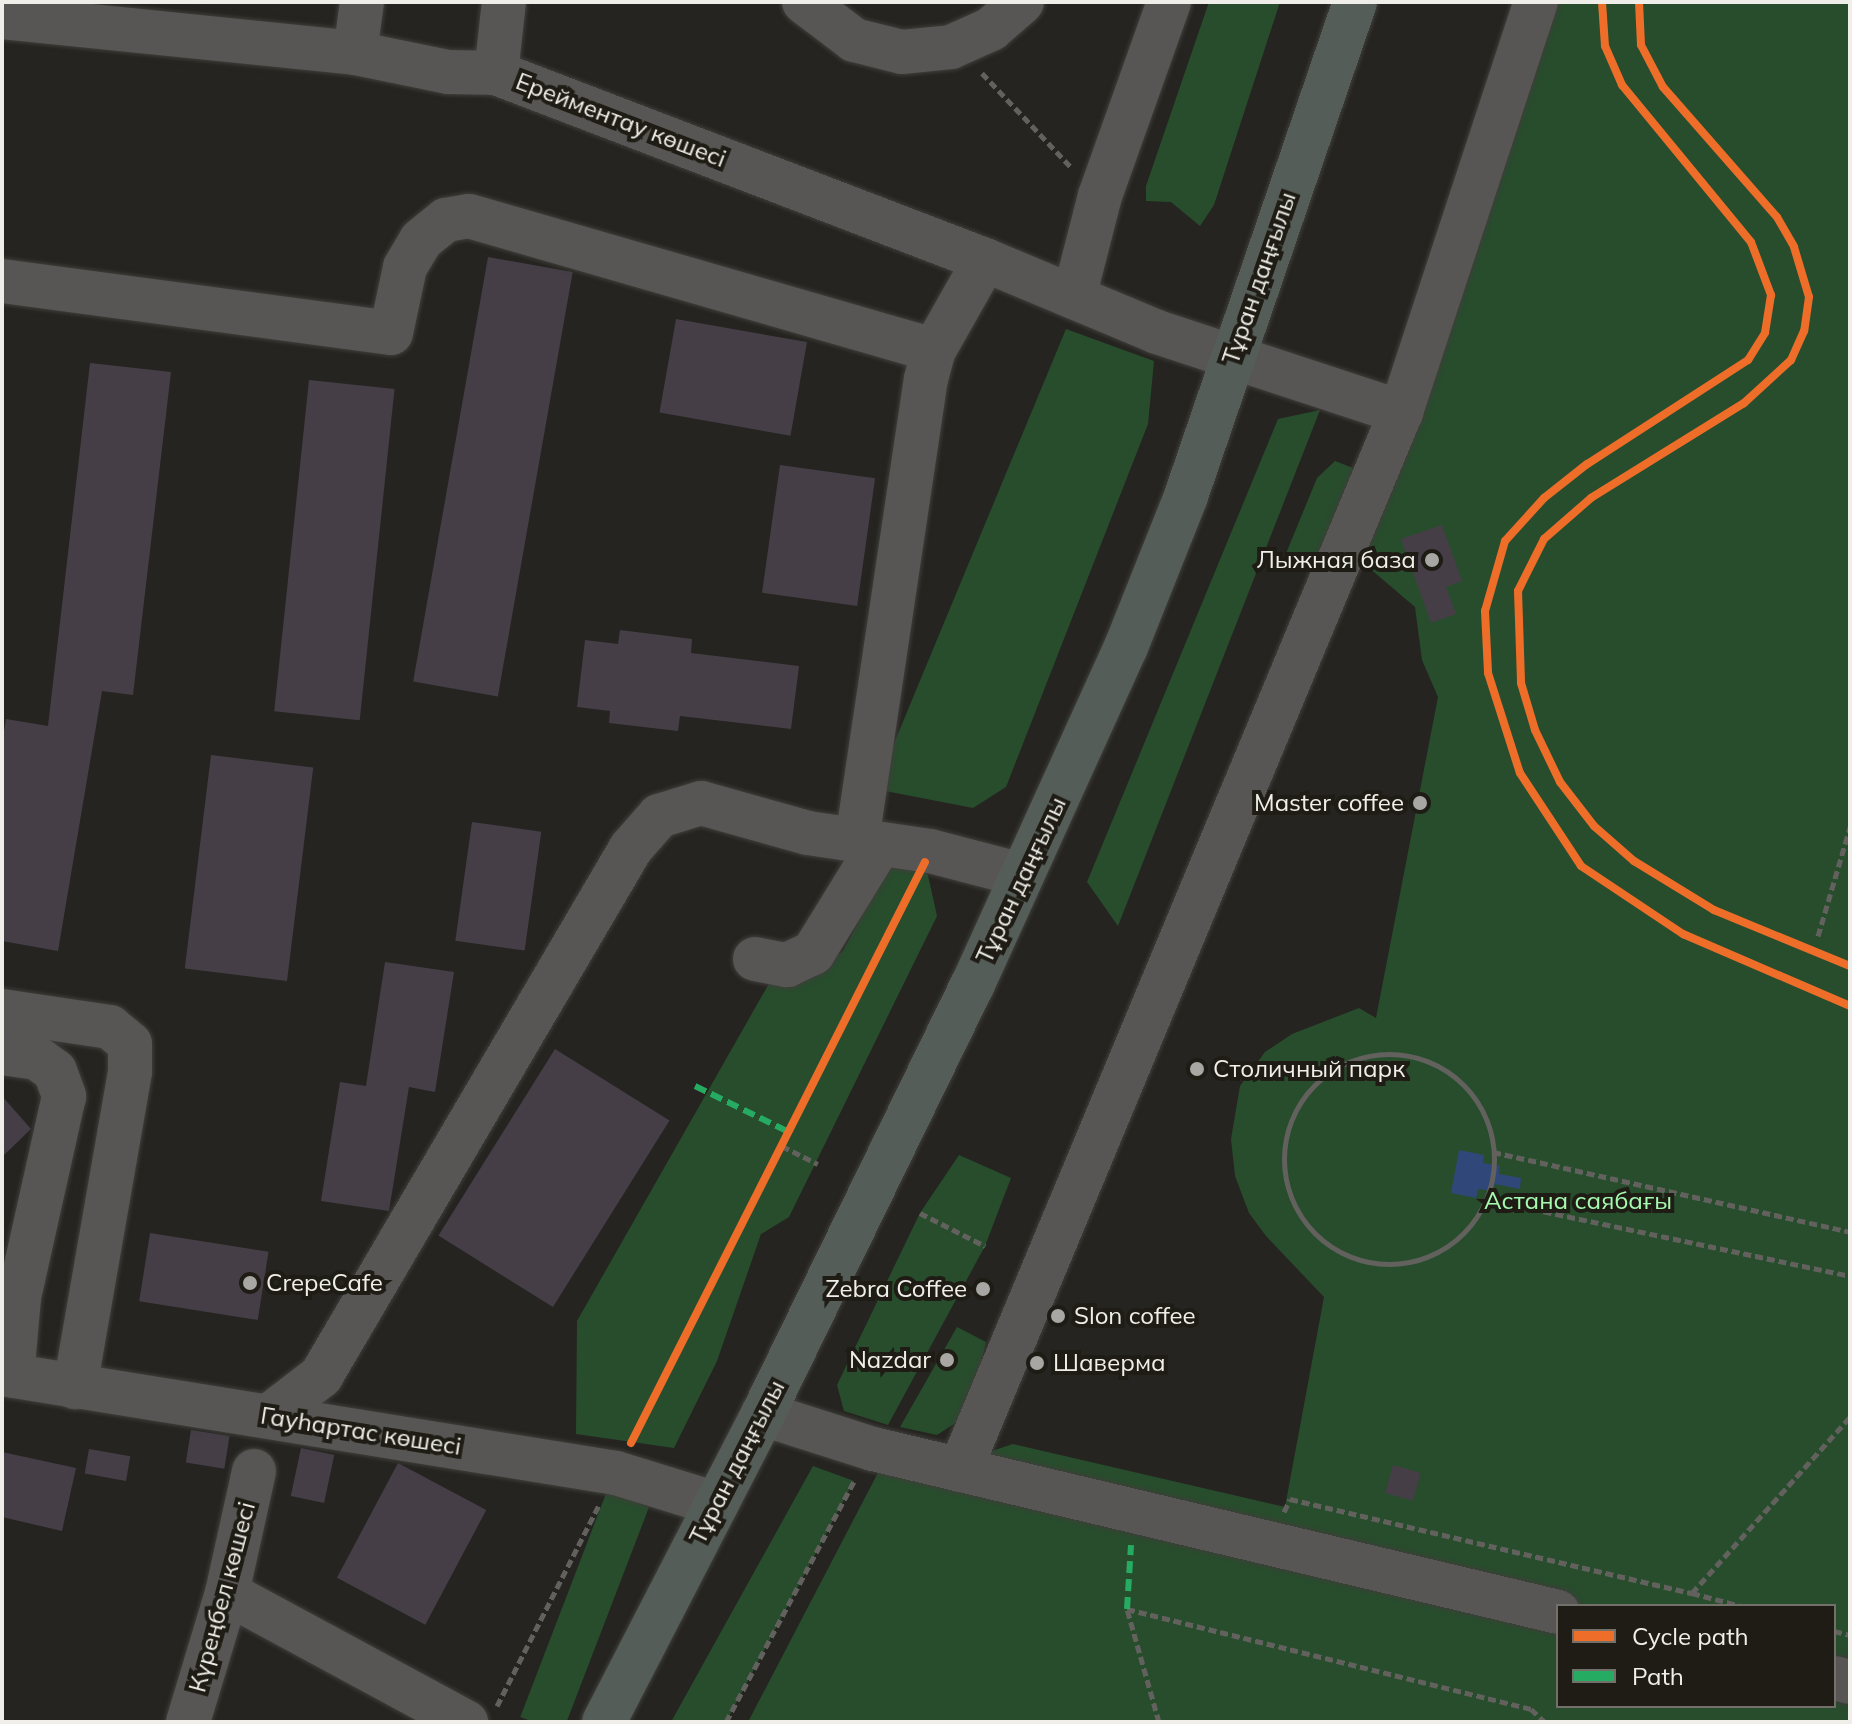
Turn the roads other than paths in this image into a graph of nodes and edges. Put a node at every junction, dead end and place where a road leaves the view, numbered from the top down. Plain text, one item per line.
1 (362, 2) edge
2 (504, 2) edge
3 (804, 2) edge
4 (1022, 2) edge
5 (1169, 2) edge
6 (1355, 2) edge
7 (1536, 2) edge
8 (2, 17) edge
9 (355, 53) junction
10 (496, 73) junction
11 (985, 260) junction
12 (2, 281) edge
13 (1074, 297) junction
14 (934, 350) junction
15 (1231, 355) junction
16 (1401, 412) junction
17 (868, 842) junction
18 (1022, 875) junction
19 (755, 959) dead end
20 (2, 1011) edge
21 (2, 1053) edge
22 (10, 1297) edge
23 (7, 1375) edge
24 (75, 1387) junction
25 (763, 1414) junction
26 (269, 1416) junction
27 (960, 1470) junction
28 (254, 1471) dead end
29 (716, 1504) junction
30 (227, 1593) junction
31 (1556, 1612) edge
32 (417, 1712) edge
33 (480, 1718) edge
34 (188, 1722) edge
35 (604, 1722) edge

1 - 9 street
2 - 10 street
3 - 4 street
5 - 13 street
6 - 15 main road, Тұран даңғылы
7 - 16 street
8 - 9 street, Ерейментау көшесі
9 - 10 street, Ерейментау көшесі
10 - 11 street, Ерейментау көшесі
11 - 13 street, Ерейментау көшесі
11 - 14 street
12 - 14 street
13 - 15 street, Ерейментау көшесі
14 - 17 street
15 - 16 street, Ерейментау көшесі
15 - 18 main road, Тұран даңғылы
16 - 27 street
17 - 18 street
17 - 19 street
17 - 26 street
18 - 25 main road, Тұран даңғылы
20 - 24 street
21 - 22 street
22 - 23 street
23 - 24 street, Гауhартас көшесі
24 - 26 street, Гауhартас көшесі
25 - 27 street
25 - 29 main road, Тұран даңғылы
26 - 29 street, Гауhартас көшесі
27 - 31 street
28 - 30 street, Күреңбел көшесі
29 - 35 main road, Тұран даңғылы
30 - 32 street
30 - 34 street, Күреңбел көшесі
32 - 33 street

